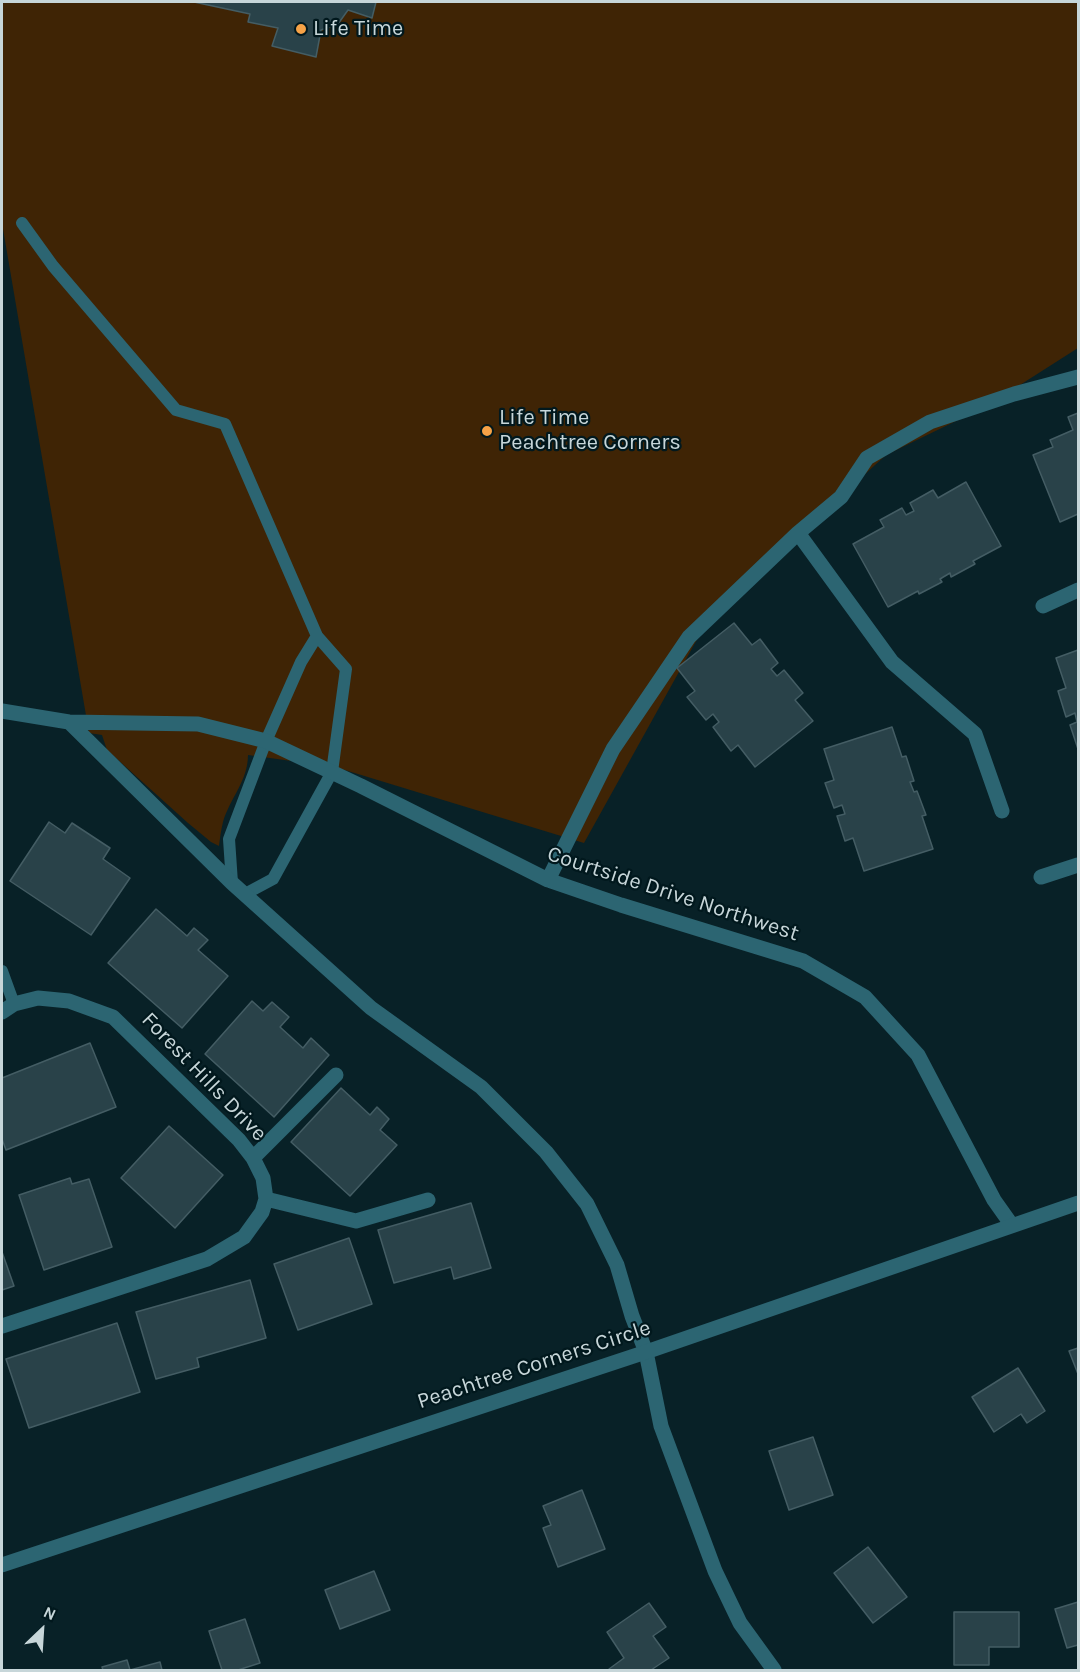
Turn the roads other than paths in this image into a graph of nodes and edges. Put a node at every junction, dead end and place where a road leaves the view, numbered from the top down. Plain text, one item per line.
1 (22, 223) dead end
2 (1078, 376) edge
3 (798, 532) junction
4 (1078, 590) edge
5 (1042, 606) dead end
6 (317, 636) junction
7 (2, 711) edge
8 (69, 722) junction
9 (266, 741) junction
10 (332, 772) junction
11 (1002, 811) dead end
12 (1078, 865) edge
13 (1041, 877) dead end
14 (548, 880) junction
15 (232, 883) junction
16 (245, 894) junction
17 (2, 970) edge
18 (8, 1008) edge
19 (336, 1075) dead end
20 (253, 1158) junction
21 (266, 1199) junction
22 (428, 1200) dead end
23 (1078, 1203) edge
24 (1011, 1224) junction
25 (2, 1326) edge
26 (646, 1352) junction
27 (2, 1565) edge
28 (774, 1671) edge

1 - 6 lane
2 - 3 street
3 - 11 street
3 - 14 street
4 - 5 street
6 - 9 lane
6 - 10 lane
7 - 8 street, Courtside Drive Northwest
8 - 9 street, Courtside Drive Northwest
8 - 15 street
9 - 10 street, Courtside Drive Northwest
9 - 15 lane
10 - 14 street, Courtside Drive Northwest
10 - 16 lane
12 - 13 street
14 - 24 street, Courtside Drive Northwest
15 - 16 street
16 - 26 street
17 - 18 lane
18 - 20 street, Forest Hills Drive
19 - 20 street
20 - 21 street, Forest Hills Drive
21 - 22 street
21 - 25 street
23 - 24 street, Peachtree Corners Circle
24 - 26 street, Peachtree Corners Circle
26 - 27 street, Peachtree Corners Circle
26 - 28 street

